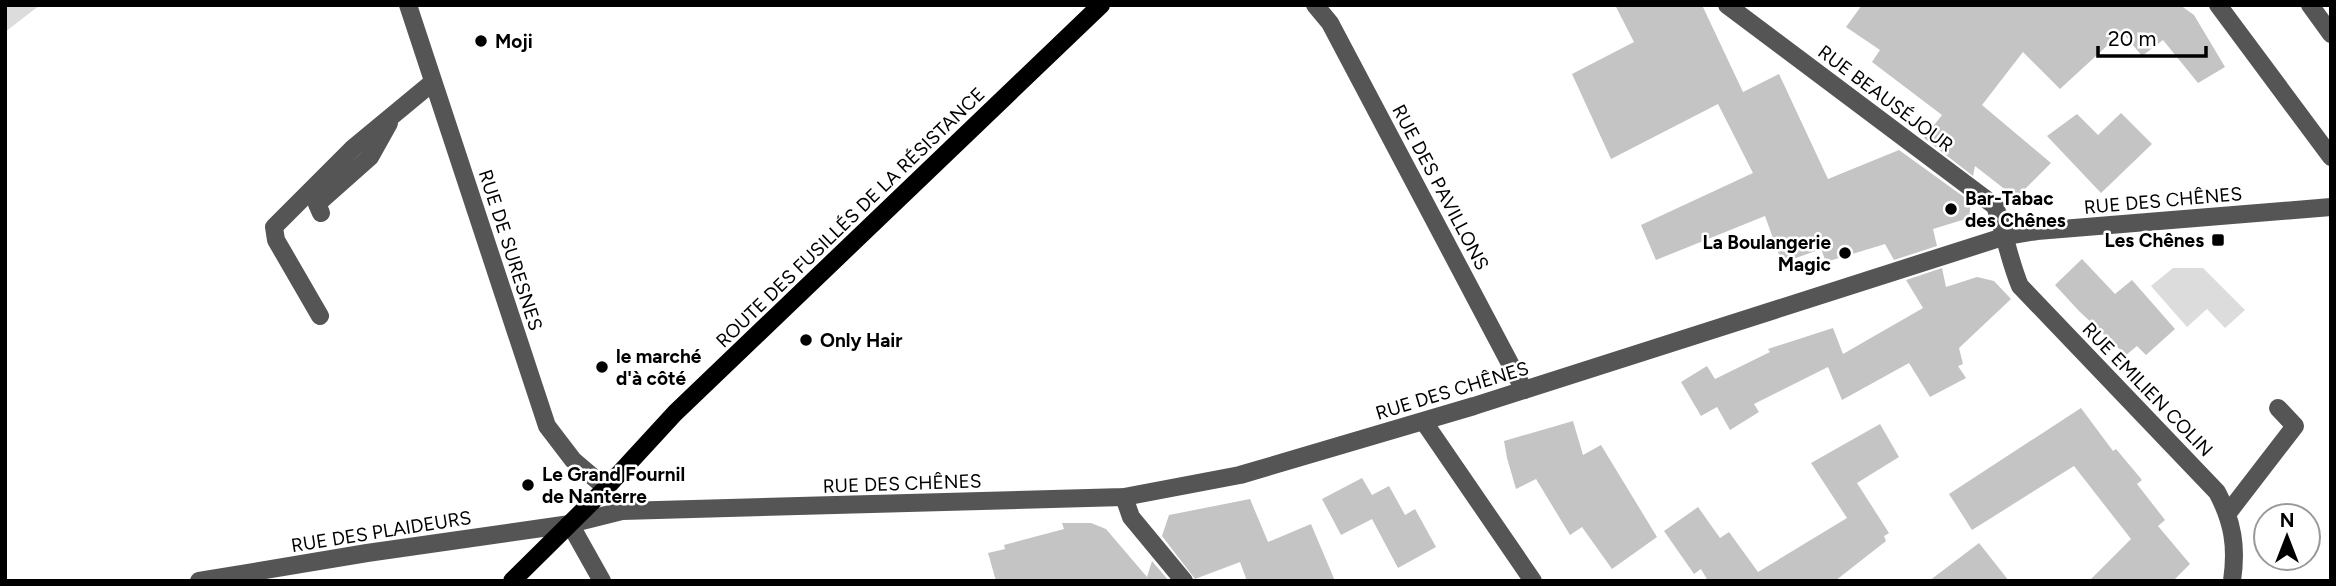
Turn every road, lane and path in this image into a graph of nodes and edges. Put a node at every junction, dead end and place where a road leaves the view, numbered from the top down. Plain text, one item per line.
1 (408, 5) edge
2 (1101, 5) edge
3 (1315, 5) edge
4 (1727, 5) edge
5 (2218, 5) edge
6 (2310, 5) edge
7 (2330, 30) edge
8 (433, 82) junction
9 (393, 115) junction
10 (2331, 158) edge
11 (2331, 207) edge
12 (321, 213) dead end
13 (2006, 236) junction
14 (320, 316) dead end
15 (1524, 390) junction
16 (2278, 408) dead end
17 (1424, 422) junction
18 (606, 488) junction
19 (1124, 497) junction
20 (2228, 513) junction
21 (570, 524) junction
22 (199, 581) edge
23 (512, 581) edge
24 (602, 581) edge
25 (1184, 581) edge
26 (1533, 581) edge
27 (2232, 581) edge

1 - 8 street, RUE DE SURESNES
2 - 18 main road, ROUTE DES FUSILLÉS DE LA RÉSISTANCE
3 - 15 street, RUE DES PAVILLONS
4 - 13 street, RUE BEAUSÉJOUR
5 - 10 street
6 - 7 street
8 - 9 street
8 - 18 street, RUE DE SURESNES
9 - 12 street
9 - 14 street
11 - 13 street, RUE DES CHÊNES
13 - 15 street, RUE DES CHÊNES
13 - 20 street, RUE EMILIEN COLIN
15 - 17 street, RUE DES CHÊNES
16 - 20 street
17 - 19 street, RUE DES CHÊNES
17 - 26 street
18 - 21 main road, ROUTE DES FUSILLÉS DE LA RÉSISTANCE
19 - 21 street, RUE DES CHÊNES
19 - 25 street
20 - 27 street, RUE EMILIEN COLIN
21 - 22 street, RUE DES PLAIDEURS
21 - 23 main road, ROUTE DES FUSILLÉS DE LA RÉSISTANCE
21 - 24 street

